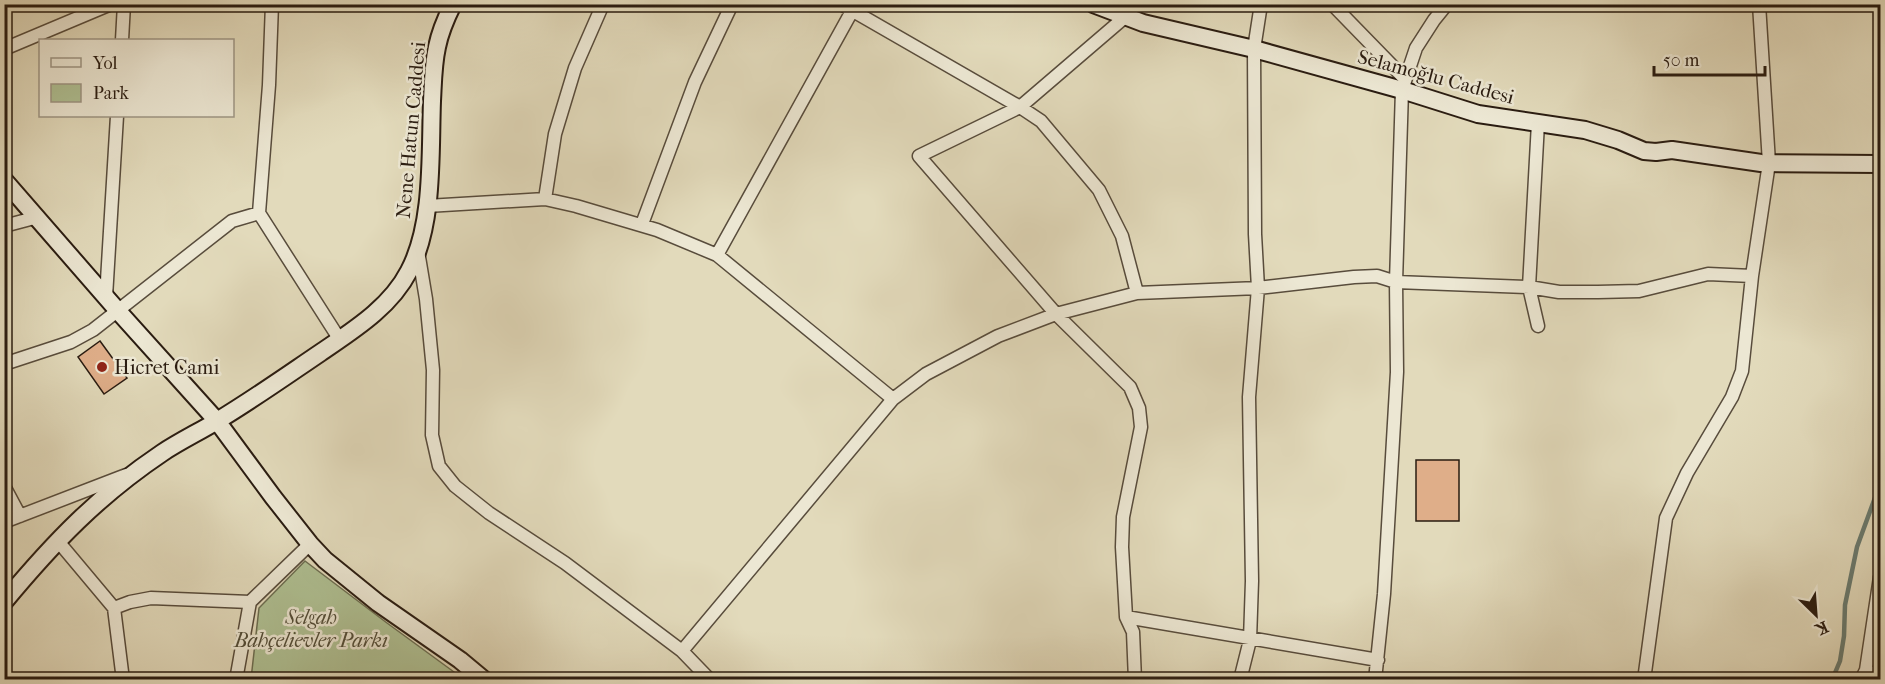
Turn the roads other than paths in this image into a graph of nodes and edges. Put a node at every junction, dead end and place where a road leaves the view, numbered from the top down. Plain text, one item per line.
1 (111, 4) edge
2 (124, 4) edge
3 (272, 4) edge
4 (453, 4) edge
5 (603, 4) edge
6 (732, 4) edge
7 (1093, 4) edge
8 (1261, 4) edge
9 (1332, 4) edge
10 (1447, 4) edge
11 (1759, 4) edge
12 (847, 8) edge
13 (1125, 17) junction
14 (122, 39) edge
15 (1254, 49) junction
16 (4, 50) edge
17 (1403, 85) junction
18 (1020, 107) junction
19 (117, 117) edge
20 (1538, 123) junction
21 (1768, 163) junction
22 (1881, 164) edge
23 (4, 180) edge
24 (545, 199) junction
25 (427, 206) junction
26 (259, 213) junction
27 (38, 217) junction
28 (642, 224) junction
29 (4, 226) edge
30 (417, 249) junction
31 (717, 255) junction
32 (1752, 276) junction
33 (1396, 282) junction
34 (1529, 287) junction
35 (1258, 288) junction
36 (1137, 293) junction
37 (106, 297) junction
38 (118, 311) junction
39 (1056, 314) junction
40 (1538, 326) dead end
41 (340, 340) junction
42 (4, 364) edge
43 (893, 399) junction
44 (218, 421) junction
45 (138, 470) junction
46 (4, 486) edge
47 (20, 516) junction
48 (4, 522) edge
49 (57, 540) junction
50 (310, 544) junction
51 (1881, 577) edge
52 (250, 602) junction
53 (4, 603) edge
54 (114, 608) junction
55 (1126, 617) junction
56 (1250, 640) junction
57 (682, 651) junction
58 (1378, 660) junction
59 (1863, 675) edge
60 (1881, 677) edge
61 (123, 680) edge
62 (236, 680) edge
63 (484, 680) edge
64 (710, 680) edge
65 (1135, 680) edge
66 (1240, 680) edge
67 (1375, 680) edge
68 (1644, 680) edge

1 - 16 street
2 - 14 street
3 - 26 street
4 - 25 street, Nene Hatun Caddesi
5 - 24 street
6 - 28 street
7 - 13 street, Selamoğlu Caddesi
8 - 15 street
9 - 17 street
10 - 17 street
11 - 21 street
12 - 18 street
12 - 31 street
13 - 15 street, Selamoğlu Caddesi
13 - 18 street
15 - 17 street, Selamoğlu Caddesi
15 - 35 street
17 - 20 street, Selamoğlu Caddesi
17 - 33 street
18 - 36 street
18 - 39 street
19 - 37 street
20 - 21 street, Selamoğlu Caddesi
20 - 34 street
21 - 22 street, Selamoğlu Caddesi
21 - 32 street
23 - 27 street
24 - 25 street
24 - 28 street
25 - 30 street, Nene Hatun Caddesi
26 - 38 street
26 - 41 street
27 - 29 street
27 - 37 street
28 - 31 street
30 - 41 street, Nene Hatun Caddesi
30 - 57 street
31 - 43 street
32 - 34 street
32 - 68 street
33 - 34 street
33 - 35 street
33 - 58 street
34 - 40 street
35 - 36 street
35 - 56 street
36 - 39 street
37 - 38 street
38 - 42 street
38 - 44 street
39 - 43 street
39 - 55 street
41 - 44 street, Nene Hatun Caddesi
43 - 57 street
44 - 45 street, Nene Hatun Caddesi
44 - 50 street
45 - 47 street
45 - 49 street, Nene Hatun Caddesi
46 - 47 street
47 - 48 street
49 - 53 street, Nene Hatun Caddesi
49 - 54 street
50 - 52 street
50 - 63 street
51 - 59 street
52 - 54 street
52 - 62 street
54 - 61 street
55 - 56 street
55 - 65 street
56 - 58 street
56 - 66 street
57 - 64 street
58 - 67 street
59 - 60 street

